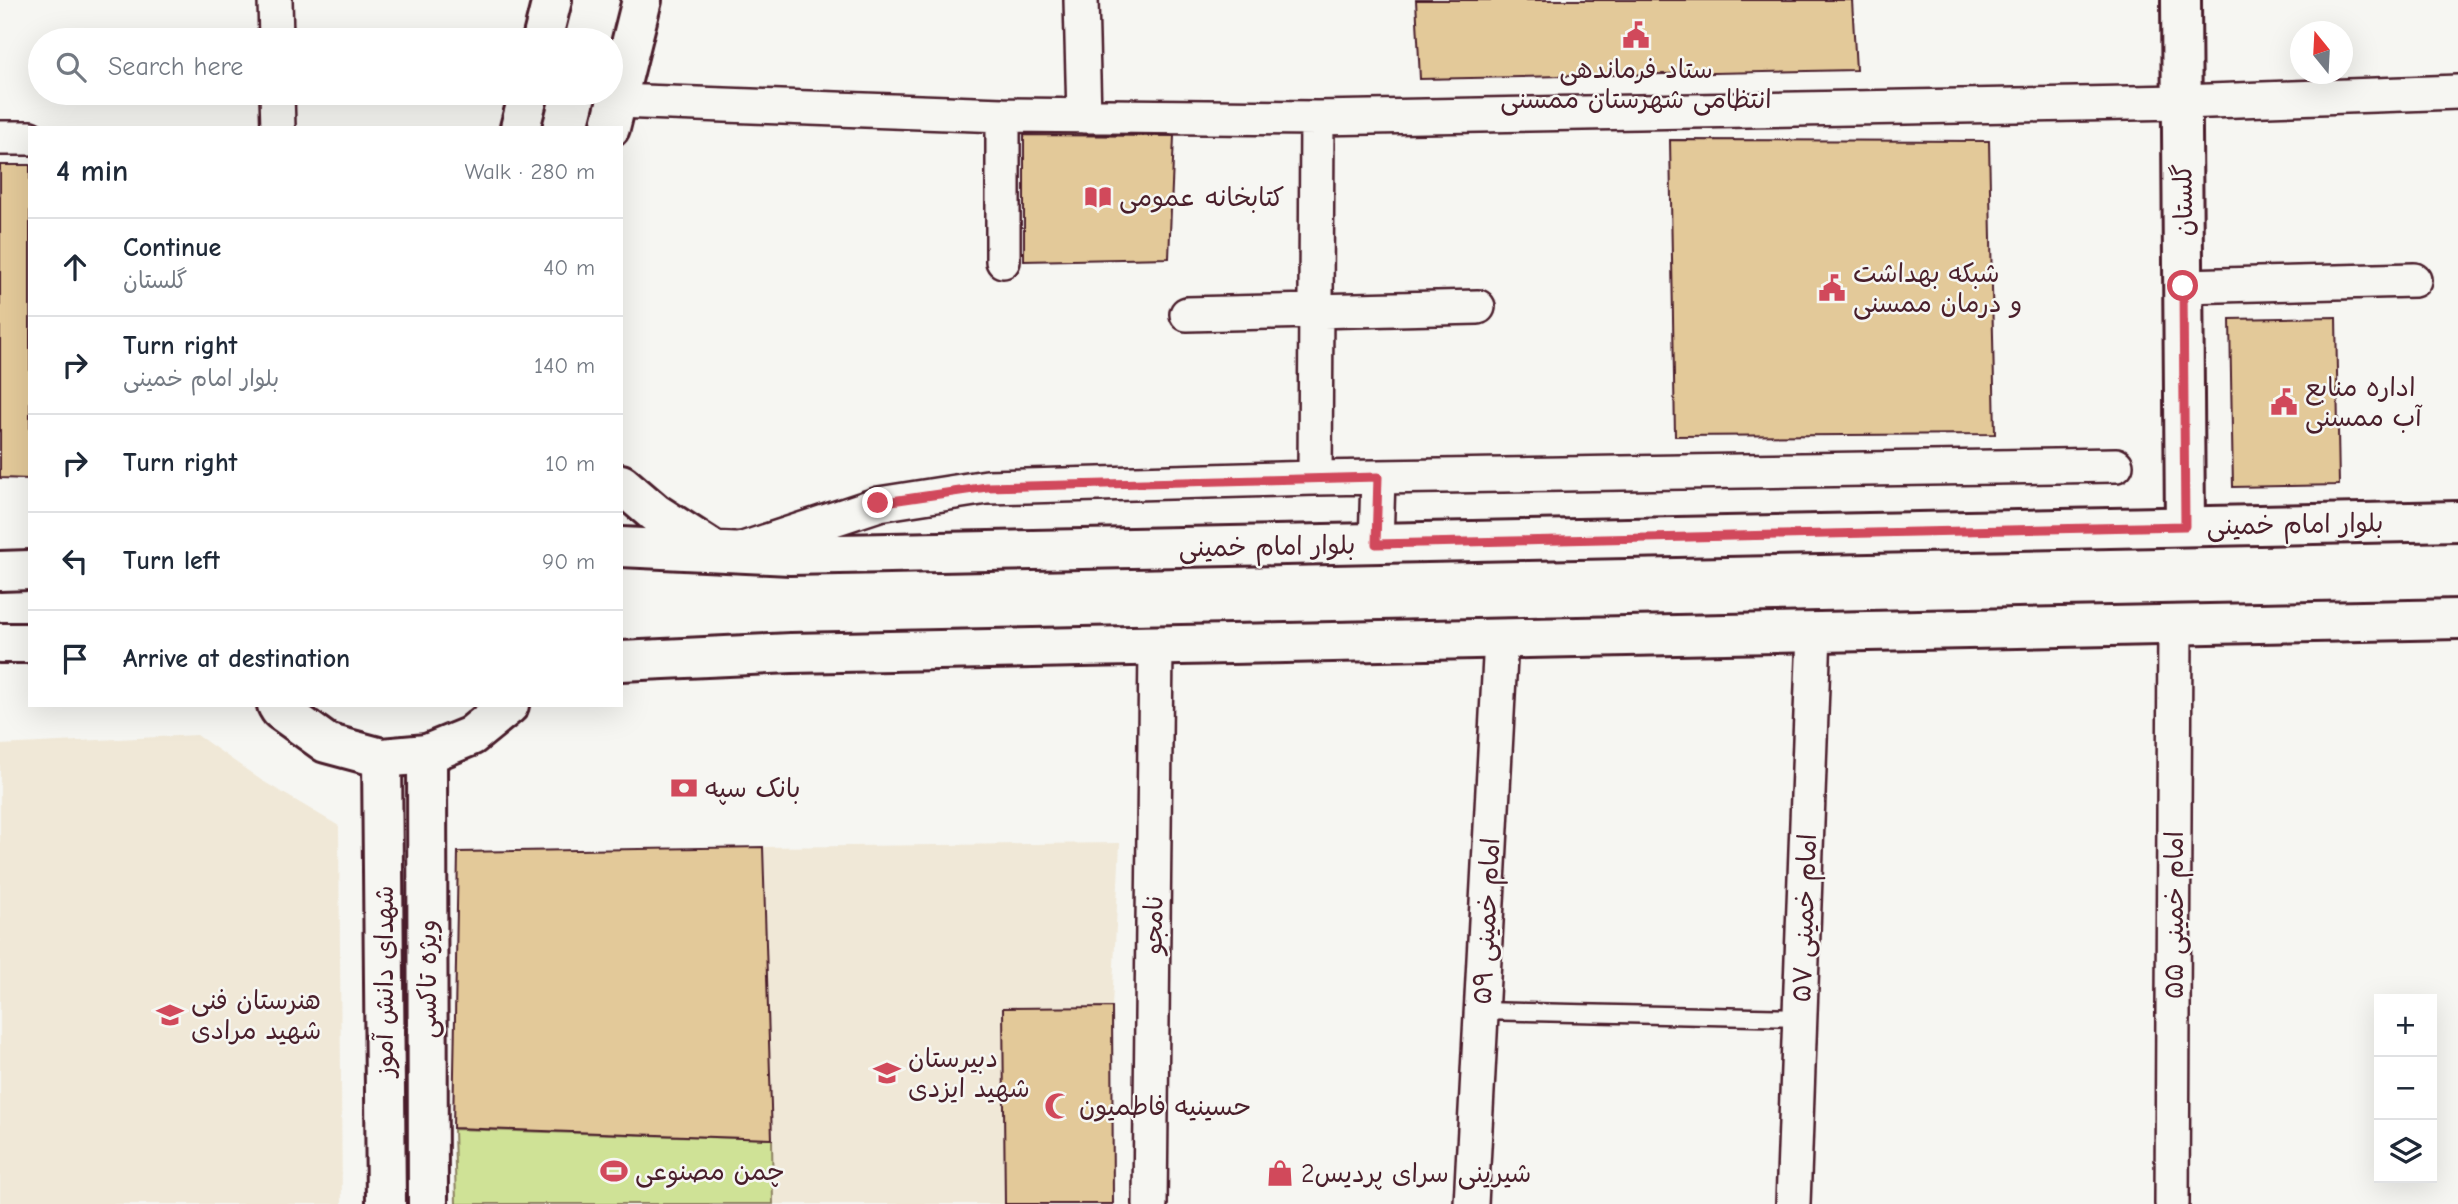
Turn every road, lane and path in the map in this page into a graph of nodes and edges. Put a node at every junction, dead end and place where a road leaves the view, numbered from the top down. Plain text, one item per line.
1 (275, 0) edge
2 (552, 0) edge
3 (642, 0) edge
4 (1081, 0) edge
5 (2181, 0) edge
6 (276, 28) edge
7 (545, 28) edge
8 (623, 75) edge
9 (2458, 92) edge
10 (2182, 102) junction
11 (277, 105) edge
12 (526, 105) edge
13 (613, 115) edge
14 (1003, 115) junction
15 (1084, 116) junction
16 (1317, 118) junction
17 (278, 126) edge
18 (521, 126) edge
19 (0, 138) edge
20 (28, 138) edge
21 (1003, 261) dead end
22 (2414, 281) dead end
23 (2183, 286) junction
24 (1478, 307) dead end
25 (1316, 309) junction
26 (1188, 314) dead end
27 (2116, 465) dead end
28 (1378, 477) junction
29 (1315, 478) junction
30 (623, 486) edge
31 (2458, 521) edge
32 (2185, 526) junction
33 (1376, 544) junction
34 (623, 547) edge
35 (724, 551) junction
36 (28, 570) edge
37 (0, 571) edge
38 (2458, 619) edge
39 (2175, 625) junction
40 (1814, 632) junction
41 (1501, 639) junction
42 (0, 643) edge
43 (28, 643) edge
44 (1156, 646) junction
45 (623, 661) edge
46 (278, 707) edge
47 (507, 707) edge
48 (427, 754) junction
49 (382, 758) junction
50 (1481, 1011) junction
51 (1800, 1018) junction
52 (386, 1204) edge
53 (428, 1204) edge
54 (1150, 1204) edge
55 (1471, 1204) edge
56 (1793, 1204) edge
57 (2172, 1204) edge

1 - 6 street
2 - 7 main road
3 - 8 main road
4 - 15 street
5 - 10 main road, گلستان
9 - 10 street
10 - 16 street
10 - 23 main road, گلستان
11 - 17 street
12 - 18 main road
13 - 14 street
14 - 15 street
14 - 21 street
15 - 16 street
16 - 25 street
19 - 20 street
22 - 23 street
23 - 32 main road, گلستان
24 - 25 street
25 - 26 street
25 - 29 street
27 - 28 street
28 - 29 street
28 - 33 street
29 - 35 street
30 - 35 main road
31 - 32 main road, بلوار امام خمينی
32 - 33 main road, بلوار امام خمينی
33 - 35 main road, بلوار امام خمينی
34 - 35 main road, بلوار امام خمينی
36 - 37 main road
38 - 39 main road
39 - 40 main road
39 - 57 street, امام خمينی ۵۵
40 - 41 main road
40 - 51 street, امام خمينی ۵۷
41 - 44 main road
41 - 50 street, امام خمينی ۵۹
42 - 43 main road
44 - 45 main road
44 - 54 street, نامجو
46 - 49 main road
47 - 48 main road
48 - 49 main road
48 - 53 main road, ویژه تاکسی
49 - 52 main road, شهدای دانش آموز
50 - 51 lane
50 - 55 street, امام خمينی ۵۹
51 - 56 street, امام خمينی ۵۷

